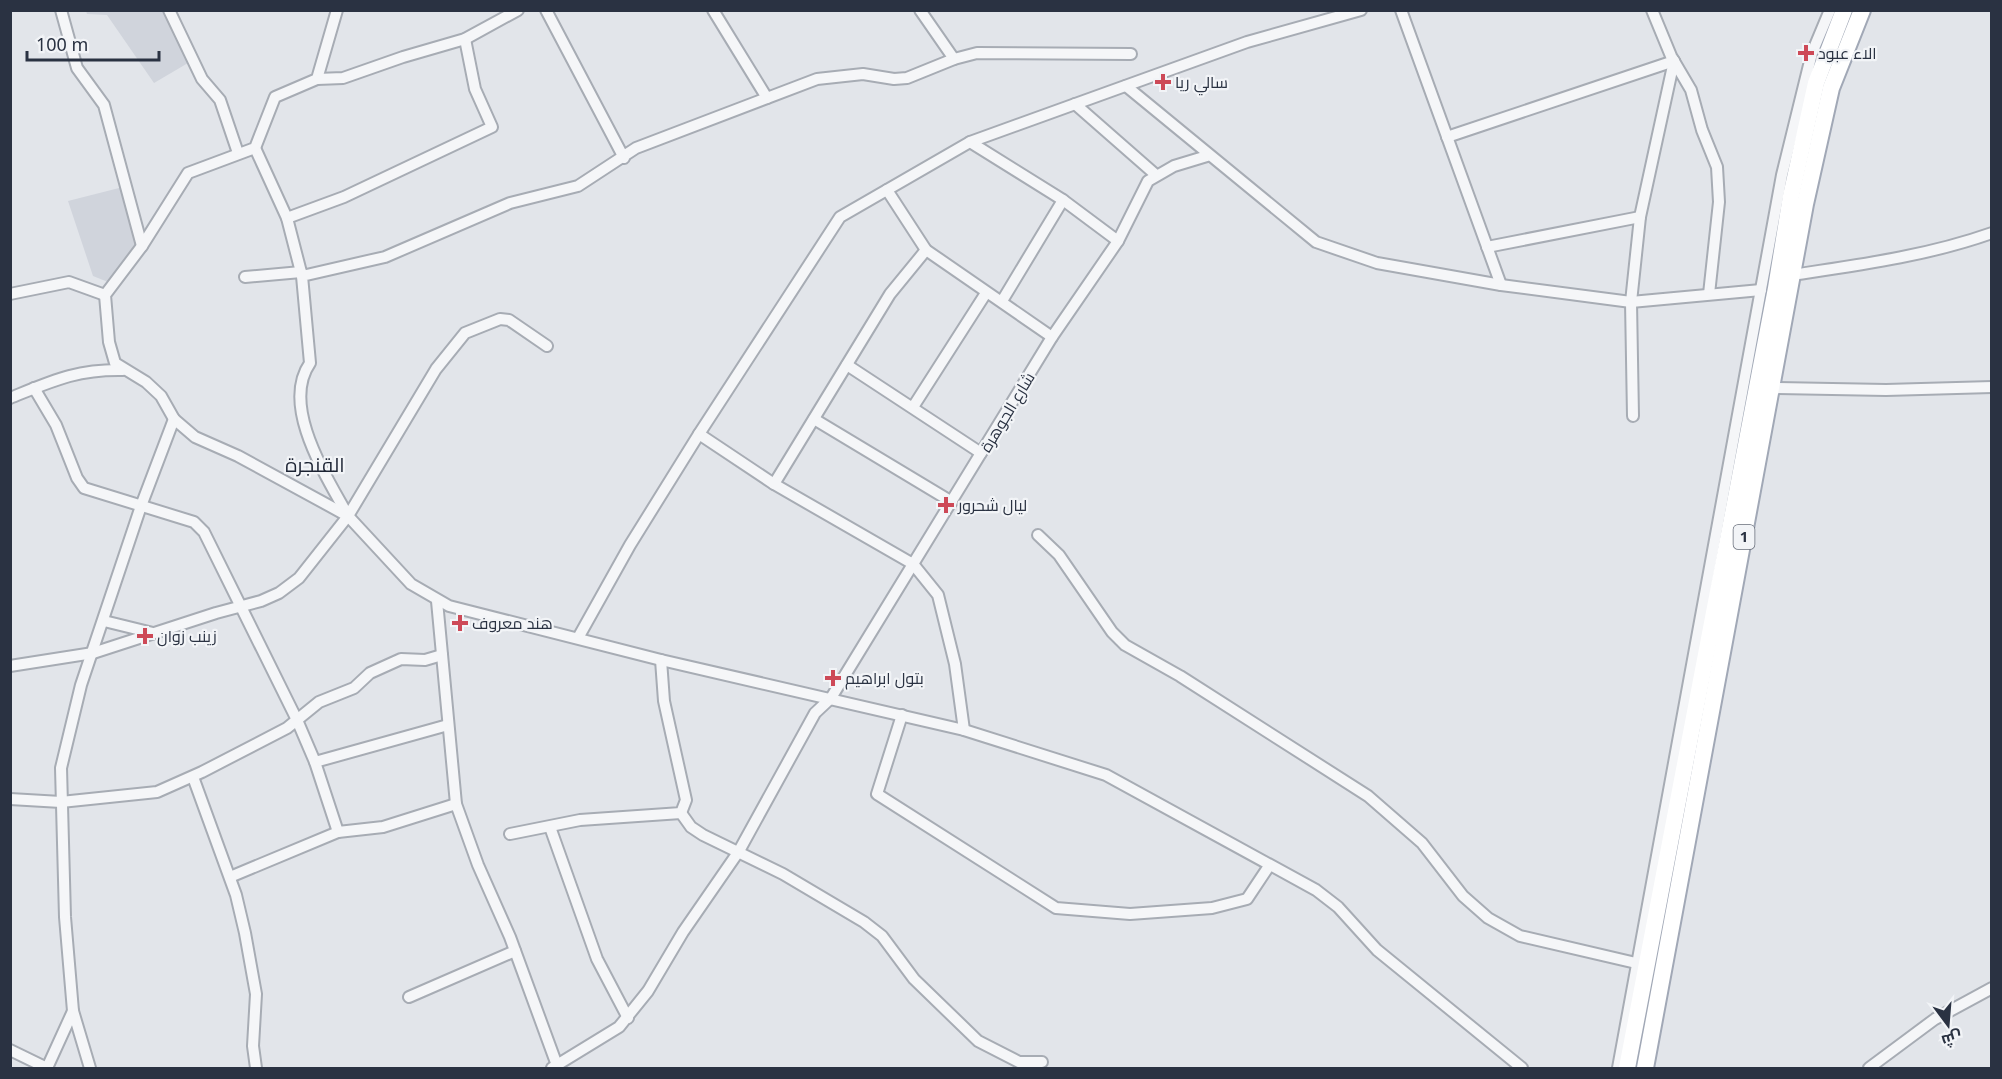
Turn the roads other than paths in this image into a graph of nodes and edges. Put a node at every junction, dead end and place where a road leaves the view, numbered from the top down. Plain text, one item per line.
1 (61, 10) edge
2 (169, 10) edge
3 (337, 10) edge
4 (518, 10) edge
5 (546, 10) edge
6 (713, 10) edge
7 (920, 10) edge
8 (1361, 10) edge
9 (1401, 10) edge
10 (1652, 10) edge
11 (1830, 10) edge
12 (1844, 10) edge
13 (1862, 10) edge
14 (465, 39) junction
15 (1131, 54) dead end
16 (954, 58) junction
17 (1674, 61) junction
18 (317, 80) junction
19 (1126, 86) junction
20 (767, 98) junction
21 (1075, 105) junction
22 (1447, 137) junction
23 (970, 142) junction
24 (255, 148) junction
25 (238, 153) junction
26 (1208, 156) junction
27 (624, 158) junction
28 (1156, 175) junction
29 (886, 190) junction
30 (1063, 200) junction
31 (1640, 217) junction
32 (287, 218) junction
33 (1992, 233) edge
34 (1118, 241) junction
35 (142, 246) junction
36 (1487, 247) junction
37 (926, 250) junction
38 (301, 274) junction
39 (1792, 275) junction
40 (245, 277) dead end
41 (1501, 285) junction
42 (1761, 290) junction
43 (986, 293) junction
44 (10, 294) edge
45 (1709, 294) junction
46 (105, 295) junction
47 (1002, 301) junction
48 (1631, 302) junction
49 (1052, 337) junction
50 (547, 346) dead end
51 (847, 365) junction
52 (123, 370) junction
53 (1992, 387) edge
54 (34, 388) junction
55 (1772, 388) junction
56 (10, 398) edge
57 (913, 407) junction
58 (1633, 416) dead end
59 (174, 419) junction
60 (814, 419) junction
61 (699, 434) junction
62 (981, 453) junction
63 (774, 484) junction
64 (952, 502) junction
65 (141, 506) junction
66 (348, 516) junction
67 (1038, 535) dead end
68 (913, 564) junction
69 (437, 602) junction
70 (243, 606) junction
71 (104, 621) junction
72 (154, 633) junction
73 (578, 638) junction
74 (93, 653) junction
75 (442, 655) junction
76 (661, 660) junction
77 (10, 666) edge
78 (831, 698) junction
79 (902, 715) junction
80 (297, 720) junction
81 (448, 725) junction
82 (964, 730) junction
83 (315, 762) junction
84 (193, 777) junction
85 (10, 799) edge
86 (62, 802) junction
87 (456, 804) junction
88 (681, 813) junction
89 (550, 827) junction
90 (338, 832) junction
91 (510, 834) dead end
92 (739, 851) junction
93 (1269, 866) junction
94 (230, 877) junction
95 (515, 951) junction
96 (1636, 963) junction
97 (1992, 988) edge
98 (409, 997) dead end
99 (74, 1011) junction
100 (628, 1018) junction
101 (10, 1050) edge
102 (1042, 1062) dead end
103 (46, 1068) edge
104 (90, 1068) edge
105 (256, 1068) edge
106 (555, 1068) edge
107 (1522, 1068) edge
108 (1618, 1068) edge
109 (1627, 1068) edge
110 (1645, 1068) edge
111 (1869, 1068) edge

1 - 35 street
2 - 25 street
3 - 18 street
4 - 14 street
5 - 27 street
6 - 20 street
7 - 16 street
8 - 19 street
9 - 22 street
10 - 17 street
11 - 42 street
12 - 109 main road, 1
13 - 39 main road, 1
14 - 18 street
14 - 32 street
15 - 16 street
16 - 20 street
17 - 22 street
17 - 31 street
17 - 45 street
18 - 24 street
19 - 21 street
19 - 26 street
20 - 27 street
21 - 23 street
21 - 28 street
22 - 36 street
23 - 29 street
23 - 30 street
24 - 25 street
24 - 32 street
25 - 35 street
26 - 28 street
26 - 41 street
27 - 38 street
28 - 34 street, شارع الجوهرة
29 - 37 street
29 - 61 street
30 - 34 street
30 - 47 street
31 - 36 street
31 - 48 street
32 - 38 street
33 - 39 street
34 - 49 street, شارع الجوهرة
35 - 46 street
36 - 41 street
37 - 43 street
37 - 51 street
38 - 40 street
38 - 66 street
39 - 55 main road, 1
41 - 48 street
42 - 45 street
42 - 96 street
43 - 47 street
43 - 57 street
44 - 46 street
45 - 48 street
46 - 52 street
47 - 49 street
48 - 58 street
49 - 62 street, شارع الجوهرة
50 - 66 street
51 - 57 street
51 - 60 street
52 - 54 street
52 - 59 street
53 - 55 street
54 - 56 street
54 - 65 street
55 - 110 main road, 1
57 - 62 street
59 - 65 street
59 - 66 street
60 - 63 street
60 - 64 street
61 - 63 street
61 - 73 street
62 - 64 street, شارع الجوهرة
63 - 68 street
64 - 68 street, شارع الجوهرة
65 - 70 street
65 - 71 street
66 - 69 street
66 - 70 street
67 - 96 street
68 - 78 street, شارع الجوهرة
68 - 82 street
69 - 73 street
69 - 75 street
70 - 72 street
70 - 80 street
71 - 72 street
71 - 74 street
72 - 74 street
73 - 76 street
74 - 77 street
74 - 86 street
75 - 80 street
75 - 81 street
76 - 78 street
76 - 88 street
78 - 79 street
78 - 92 street, شارع الجوهرة
79 - 82 street
79 - 93 street
80 - 83 street
80 - 84 street
81 - 83 street
81 - 87 street
82 - 93 street
83 - 90 street
84 - 86 street
84 - 94 street
85 - 86 street
86 - 99 street
87 - 90 street
87 - 95 street
88 - 89 street
88 - 92 street
89 - 91 street
89 - 100 street
90 - 94 street
92 - 100 street, شارع الجوهرة
92 - 102 street
93 - 107 street
94 - 105 street
95 - 98 street
95 - 106 street
96 - 108 street
97 - 111 street
99 - 103 street
99 - 104 street
100 - 106 street, شارع الجوهرة
101 - 103 street

